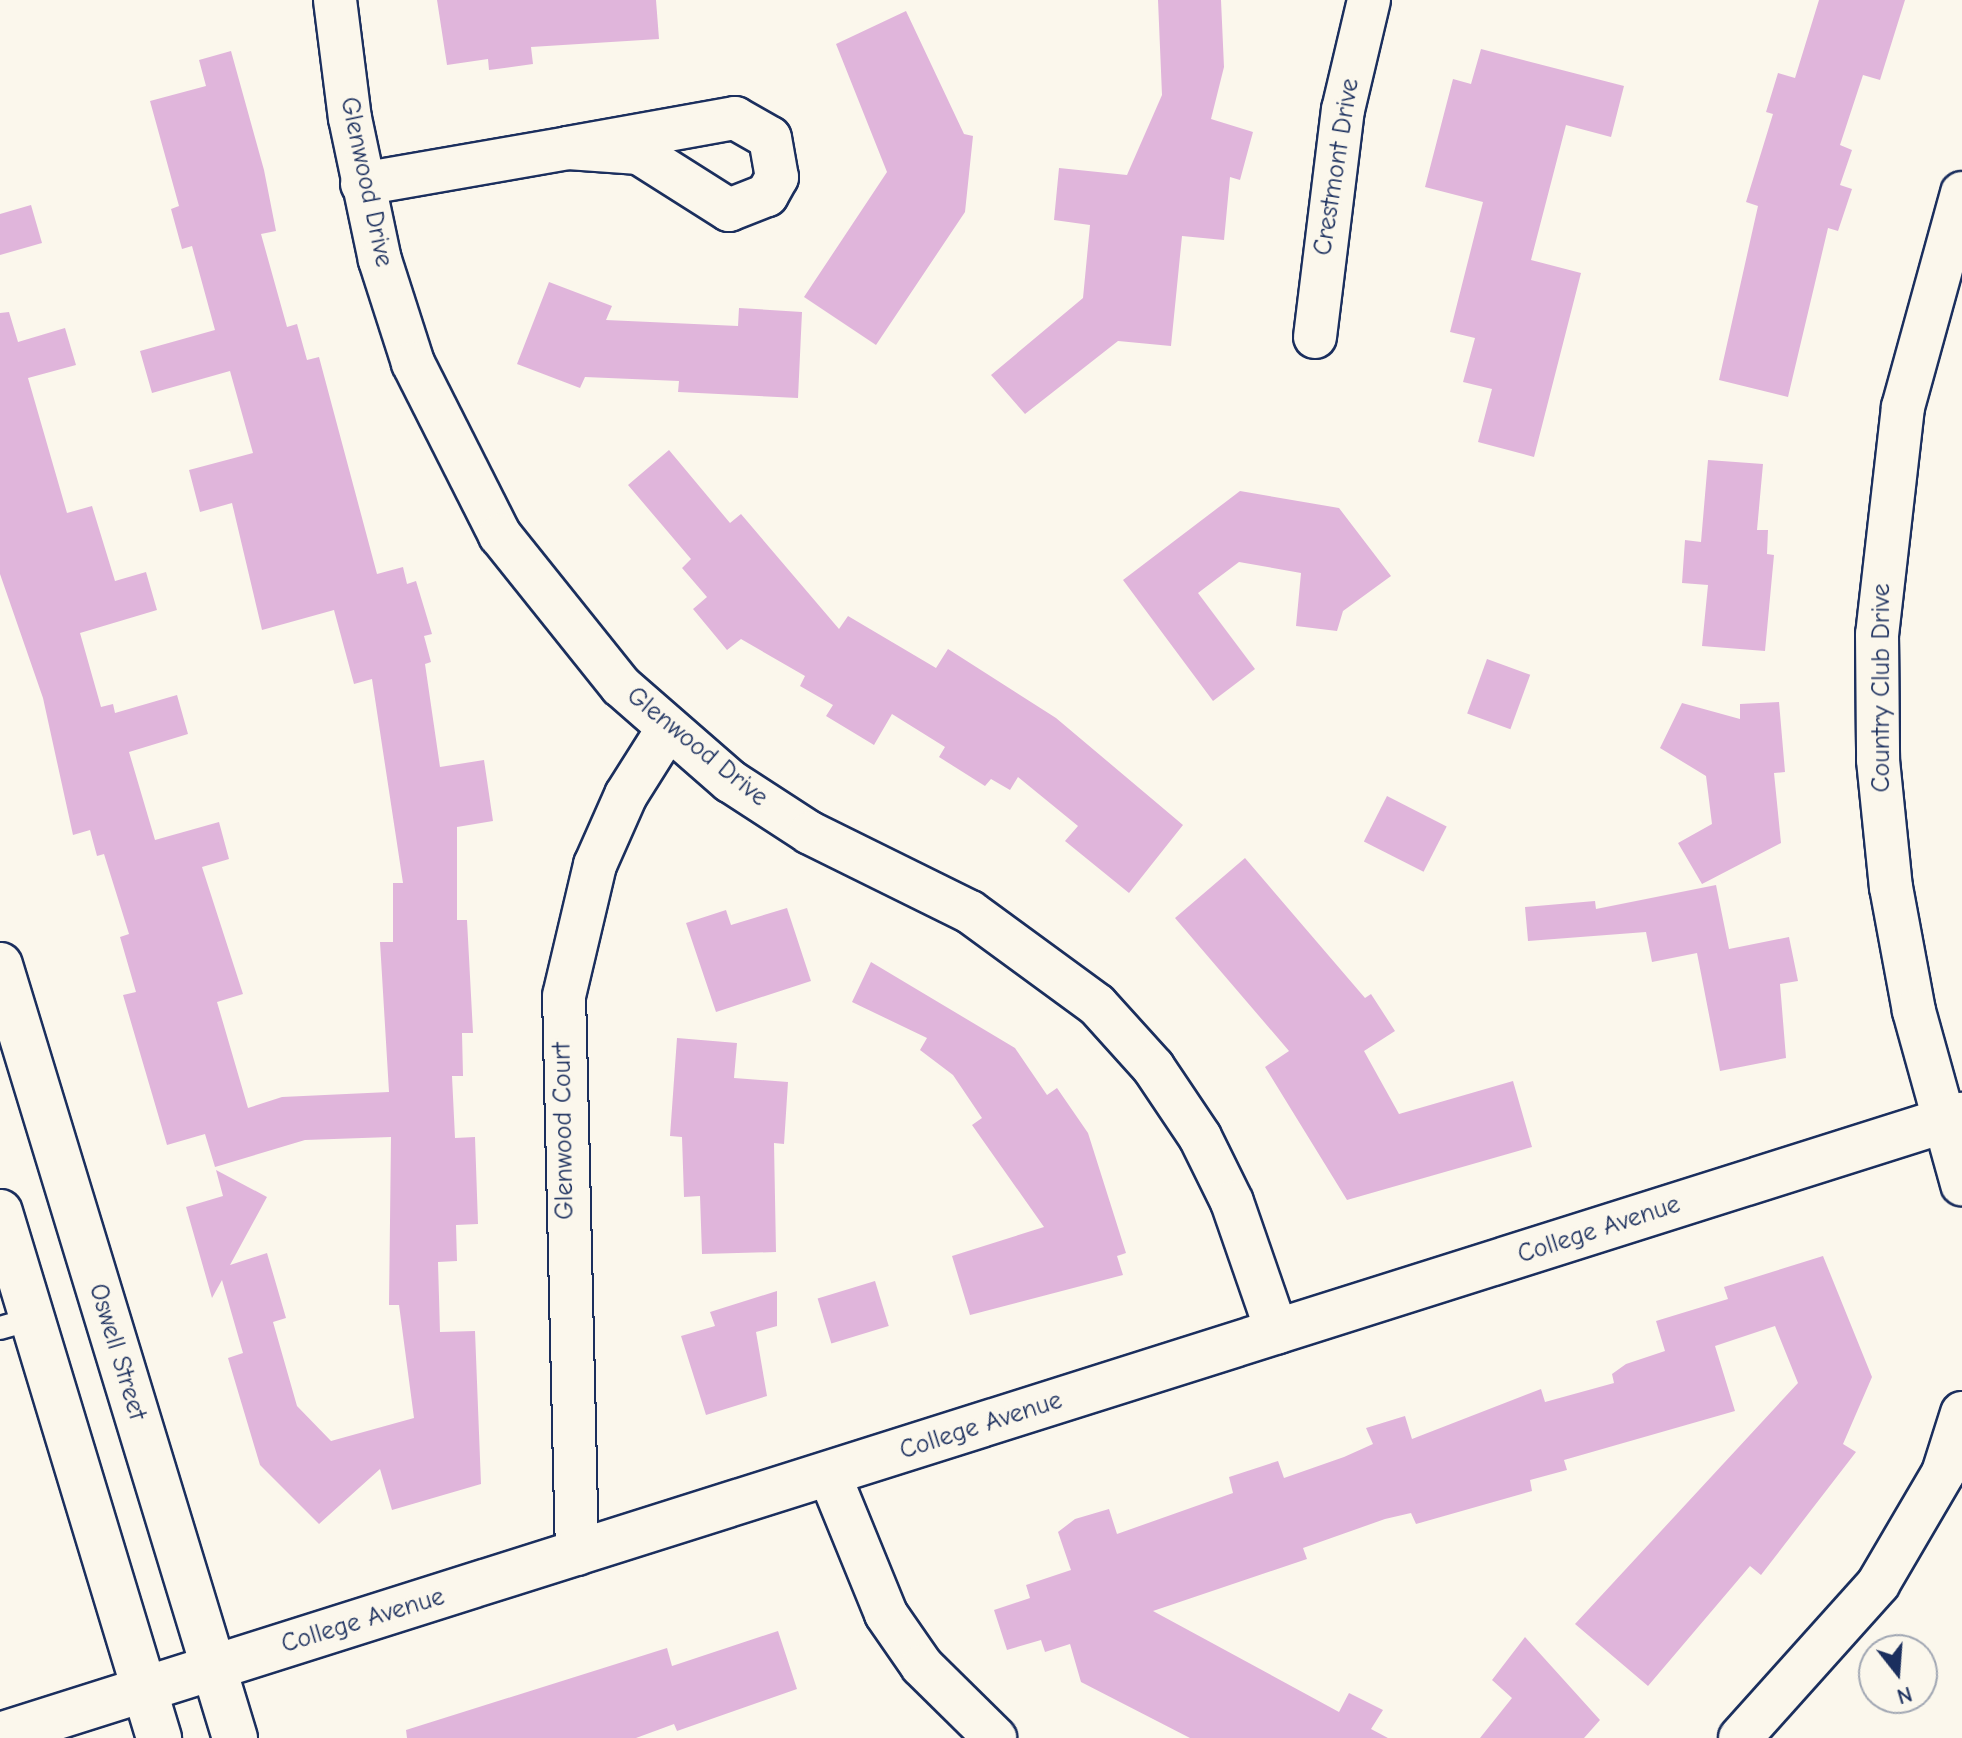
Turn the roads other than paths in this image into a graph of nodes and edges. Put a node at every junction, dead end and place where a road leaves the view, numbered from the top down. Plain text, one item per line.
1 (335, 0) edge
2 (1369, 0) edge
3 (568, 148) dead end
4 (362, 184) junction
5 (1962, 193) edge
6 (1315, 337) dead end
7 (667, 730) junction
8 (0, 965) edge
9 (1953, 1118) edge
10 (1962, 1184) edge
11 (0, 1212) edge
12 (16, 1324) edge
13 (1277, 1332) junction
14 (1962, 1413) edge
15 (829, 1474) junction
16 (577, 1554) junction
17 (212, 1668) junction
18 (144, 1689) junction
19 (0, 1735) edge
20 (159, 1738) edge
21 (235, 1738) edge
22 (995, 1738) edge
23 (1740, 1738) edge

1 - 4 street, Glenwood Drive
2 - 6 street, Crestmont Drive
3 - 4 street
4 - 7 street, Glenwood Drive
5 - 9 street, Country Club Drive
7 - 13 street, Glenwood Drive
7 - 16 street, Glenwood Court
8 - 17 street, Oswell Street
9 - 10 street, Country Club Drive
9 - 13 street, College Avenue
11 - 12 street
12 - 18 street
13 - 15 street, College Avenue
14 - 23 street
15 - 16 street, College Avenue
15 - 22 street
16 - 17 street, College Avenue
17 - 18 street, College Avenue
17 - 21 street, Oswell Street
18 - 19 street, College Avenue
18 - 20 street

